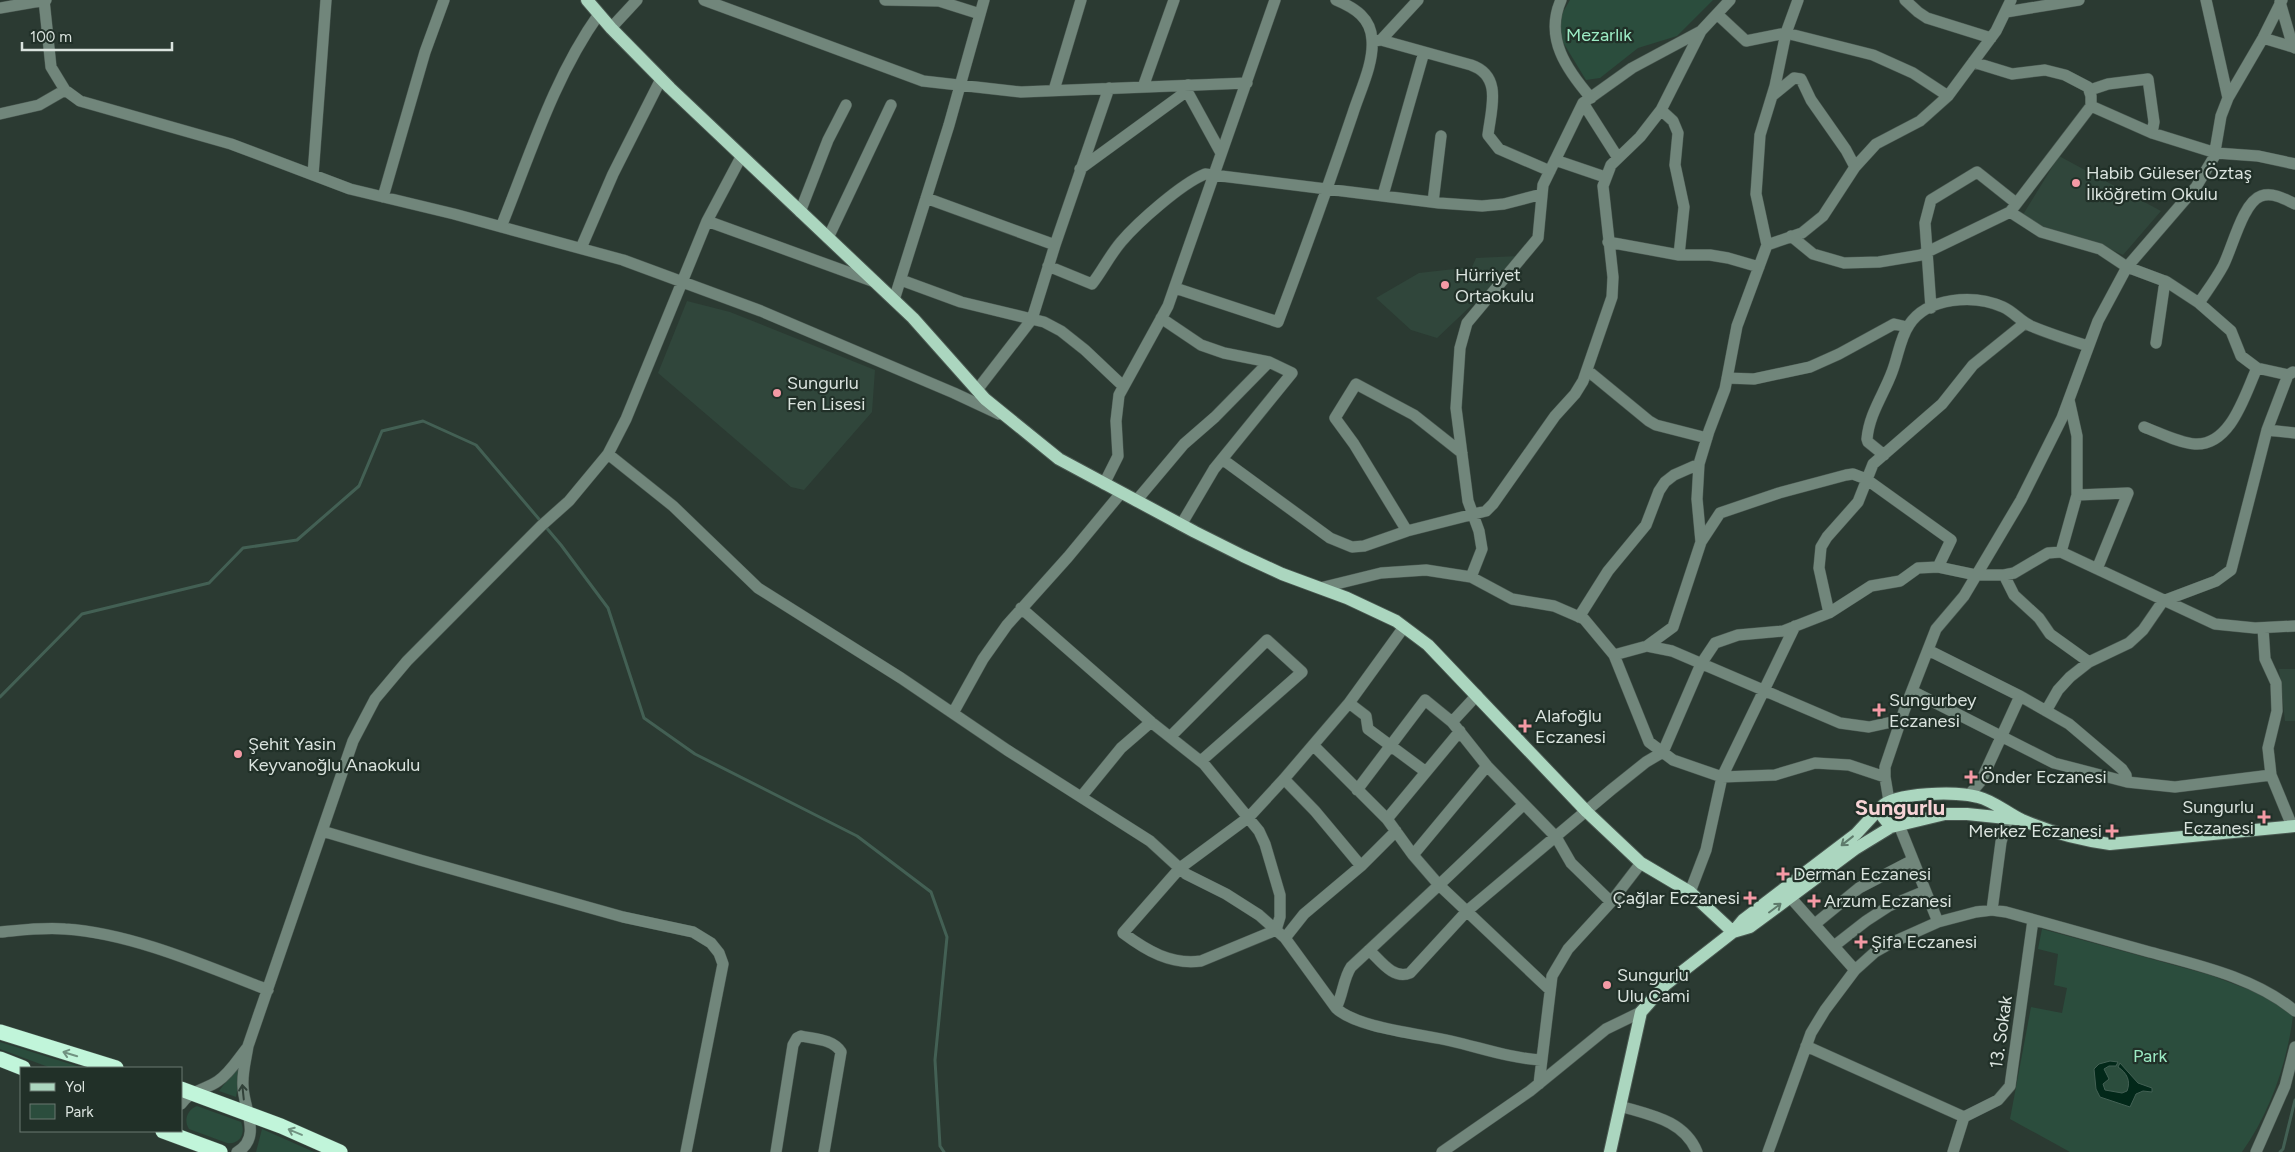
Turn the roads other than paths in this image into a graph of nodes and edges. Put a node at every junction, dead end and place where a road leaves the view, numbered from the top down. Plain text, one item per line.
1 (45, 0) edge
2 (326, 0) edge
3 (444, 0) edge
4 (587, 0) edge
5 (637, 0) edge
6 (704, 0) edge
7 (893, 0) edge
8 (984, 0) edge
9 (1082, 0) edge
10 (1174, 0) edge
11 (1275, 0) edge
12 (1336, 0) edge
13 (1418, 0) edge
14 (1562, 0) edge
15 (1730, 0) edge
16 (1798, 0) edge
17 (1905, 0) edge
18 (2011, 0) edge
19 (2079, 0) edge
20 (2206, 0) edge
21 (2280, 1) edge
22 (0, 8) edge
23 (2006, 12) junction
24 (599, 14) junction
25 (980, 14) junction
26 (1717, 14) junction
27 (611, 28) junction
28 (1701, 31) junction
29 (1786, 33) junction
30 (1991, 38) junction
31 (2263, 38) junction
32 (1377, 41) junction
33 (2294, 47) edge
34 (1424, 52) junction
35 (1973, 62) junction
36 (661, 79) junction
37 (1247, 83) junction
38 (960, 85) junction
39 (1143, 87) junction
40 (1109, 88) junction
41 (1187, 88) junction
42 (64, 90) junction
43 (1054, 90) junction
44 (2090, 90) junction
45 (1772, 96) junction
46 (1948, 96) junction
47 (2228, 98) junction
48 (1587, 100) junction
49 (846, 104) dead end
50 (891, 105) dead end
51 (2091, 106) junction
52 (1661, 110) junction
53 (0, 114) edge
54 (2152, 133) junction
55 (1441, 136) dead end
56 (1222, 153) junction
57 (2216, 153) junction
58 (741, 157) junction
59 (1618, 158) junction
60 (1555, 160) junction
61 (2295, 164) edge
62 (1855, 167) junction
63 (1080, 169) junction
64 (1550, 171) junction
65 (1214, 174) junction
66 (313, 175) junction
67 (1605, 177) junction
68 (1328, 189) junction
69 (1542, 194) junction
70 (1383, 195) junction
71 (383, 197) junction
72 (926, 198) junction
73 (1432, 202) junction
74 (2295, 204) edge
75 (2013, 207) junction
76 (800, 212) junction
77 (707, 221) junction
78 (501, 226) junction
79 (1791, 236) junction
80 (828, 238) junction
81 (1608, 242) junction
82 (1055, 245) junction
83 (1767, 245) junction
84 (581, 248) junction
85 (1927, 252) junction
86 (1679, 255) junction
87 (1048, 266) junction
88 (1759, 267) junction
89 (2127, 267) junction
90 (682, 280) junction
91 (901, 280) junction
92 (2166, 281) junction
93 (875, 282) junction
94 (1175, 288) junction
95 (894, 300) junction
96 (2199, 303) junction
97 (1931, 308) junction
98 (1032, 318) junction
99 (1161, 318) junction
100 (2025, 323) junction
101 (1907, 327) junction
102 (2156, 344) dead end
103 (2088, 346) junction
104 (1269, 362) junction
105 (2257, 368) junction
106 (1587, 370) junction
107 (2292, 373) edge
108 (1727, 378) junction
109 (1123, 386) junction
110 (977, 390) junction
111 (2069, 400) junction
112 (1011, 419) junction
113 (2144, 427) dead end
114 (2267, 430) junction
115 (2295, 433) edge
116 (1707, 438) junction
117 (1462, 453) junction
118 (608, 454) junction
119 (1884, 454) junction
120 (1222, 459) junction
121 (1699, 464) junction
122 (1866, 478) junction
123 (1104, 484) junction
124 (1121, 493) junction
125 (2077, 495) junction
126 (1136, 501) junction
127 (1473, 513) junction
128 (1181, 525) junction
129 (1407, 531) junction
130 (1701, 542) junction
131 (2061, 552) junction
132 (1938, 567) junction
133 (2097, 569) junction
134 (1976, 575) junction
135 (2004, 575) junction
136 (1470, 577) junction
137 (1320, 588) junction
138 (2163, 601) junction
139 (1022, 608) junction
140 (1829, 613) junction
141 (1579, 617) junction
142 (1795, 626) junction
143 (2295, 626) edge
144 (1404, 627) junction
145 (2263, 628) junction
146 (1647, 646) junction
147 (1928, 650) junction
148 (1614, 655) junction
149 (2089, 662) junction
150 (1700, 664) junction
151 (1763, 691) junction
152 (1912, 691) junction
153 (1477, 695) junction
154 (2020, 696) junction
155 (1349, 704) junction
156 (953, 712) junction
157 (2046, 712) junction
158 (1901, 720) junction
159 (1151, 722) junction
160 (1456, 726) junction
161 (2001, 736) junction
162 (1170, 737) junction
163 (1313, 745) junction
164 (1391, 746) junction
165 (1663, 752) junction
166 (1201, 761) junction
167 (1488, 766) junction
168 (1426, 772) junction
169 (2271, 776) junction
170 (1722, 777) junction
171 (1885, 777) junction
172 (1284, 779) junction
173 (2127, 782) junction
174 (1357, 790) junction
175 (1969, 795) junction
176 (1912, 796) junction
177 (1081, 797) junction
178 (1885, 804) junction
179 (1523, 805) junction
180 (1587, 812) junction
181 (1962, 814) junction
182 (1249, 817) junction
183 (1387, 819) junction
184 (2014, 819) junction
185 (1914, 820) junction
186 (1895, 826) junction
187 (2293, 826) edge
188 (322, 831) junction
189 (1396, 832) junction
190 (1556, 836) junction
191 (1413, 855) junction
192 (1913, 860) junction
193 (1641, 863) junction
194 (1361, 866) junction
195 (1180, 868) junction
196 (1439, 885) junction
197 (1926, 891) junction
198 (1695, 896) junction
199 (1790, 896) junction
200 (1611, 902) junction
201 (1992, 910) junction
202 (1466, 911) junction
203 (1743, 920) junction
204 (2034, 920) junction
205 (1938, 922) junction
206 (1815, 924) junction
207 (0, 932) edge
208 (1733, 932) junction
209 (1280, 934) junction
210 (1834, 946) junction
211 (1369, 950) junction
212 (1855, 970) junction
213 (268, 990) junction
214 (1550, 990) junction
215 (1336, 1008) junction
216 (2295, 1011) edge
217 (1641, 1012) junction
218 (0, 1032) edge
219 (248, 1046) junction
220 (1806, 1046) junction
221 (2295, 1047) edge
222 (0, 1059) edge
223 (1541, 1060) junction
224 (20, 1067) edge
225 (113, 1067) edge
226 (1539, 1084) junction
227 (185, 1095) edge
228 (1620, 1106) junction
229 (249, 1114) junction
230 (1964, 1116) junction
231 (171, 1132) edge
232 (220, 1152) edge
233 (237, 1152) edge
234 (340, 1152) edge
235 (686, 1152) edge
236 (776, 1152) edge
237 (824, 1152) edge
238 (1442, 1152) edge
239 (1610, 1152) edge
240 (1697, 1152) edge
241 (1768, 1152) edge
242 (1953, 1152) edge
243 (2256, 1152) edge

1 - 22 street
1 - 42 street
2 - 66 street
3 - 71 street
4 - 24 main road
5 - 27 street
6 - 38 street
7 - 25 street
8 - 25 street
9 - 43 street
10 - 39 street
11 - 37 street
12 - 32 street
13 - 32 street
14 - 48 street
15 - 26 street
16 - 29 street
17 - 30 street
18 - 23 street
19 - 23 street
20 - 47 street
21 - 31 street
21 - 33 street
23 - 30 street
24 - 27 main road
24 - 78 street
25 - 38 street
26 - 28 street
26 - 29 street
27 - 36 main road
28 - 48 street
28 - 52 street
29 - 45 street
29 - 46 street
30 - 35 street
31 - 33 street
31 - 47 street
32 - 34 street
32 - 68 street
34 - 64 street
34 - 70 street
35 - 44 street
35 - 46 street
36 - 58 main road
36 - 84 street
37 - 41 street
37 - 56 street
38 - 43 street
38 - 72 street
39 - 40 street
39 - 41 street
40 - 43 street
40 - 63 street
41 - 56 street
41 - 63 street
42 - 53 street
42 - 66 street
44 - 51 street
44 - 54 street
45 - 62 street
45 - 83 street
46 - 62 street
47 - 57 street
48 - 59 street
48 - 60 street
49 - 76 street
50 - 80 street
51 - 54 street
51 - 75 street
52 - 59 street
52 - 86 street
54 - 57 street
55 - 73 street
56 - 65 street
57 - 61 street
57 - 89 street
58 - 76 main road
58 - 77 street
59 - 67 street
60 - 64 street
60 - 67 street
62 - 79 street
63 - 82 street
64 - 69 street
65 - 68 street
65 - 87 street
65 - 94 street
66 - 71 street
67 - 81 street
68 - 70 street
68 - 94 street
69 - 73 street
69 - 117 street
70 - 73 street
71 - 78 street
72 - 82 street
72 - 91 street
74 - 96 street
75 - 85 street
75 - 85 street
75 - 89 street
76 - 80 main road
77 - 90 street
77 - 93 street
78 - 84 street
79 - 83 street
79 - 85 street
80 - 93 main road
81 - 86 street
81 - 106 street
82 - 87 street
83 - 88 street
84 - 90 street
85 - 97 street
86 - 88 street
87 - 98 street
88 - 108 street
89 - 92 street
89 - 103 street
90 - 112 street
90 - 118 street
91 - 95 street
91 - 98 street
92 - 96 street
92 - 102 street
93 - 95 main road
94 - 99 street
95 - 110 main road
96 - 105 street
97 - 100 street
97 - 101 street
98 - 109 street
98 - 110 street
99 - 104 street
99 - 109 street
100 - 103 street
100 - 119 street
101 - 108 street
101 - 119 street
103 - 111 street
104 - 120 street
104 - 126 street
105 - 107 street
105 - 113 street
106 - 116 street
106 - 127 street
107 - 114 street
108 - 116 street
109 - 123 street
110 - 112 main road
111 - 125 street
111 - 134 street
112 - 123 main road
114 - 115 street
114 - 138 street
116 - 121 street
117 - 127 street
117 - 129 street
118 - 156 street
118 - 188 street
119 - 122 street
120 - 128 street
120 - 129 street
121 - 130 street
121 - 141 street
122 - 130 street
122 - 132 street
122 - 140 street
123 - 124 main road
124 - 126 main road
124 - 139 street
125 - 131 street
125 - 133 street
126 - 128 main road
127 - 129 street
127 - 136 street
128 - 137 main road
130 - 146 street
131 - 133 street
131 - 135 street
132 - 134 street
132 - 140 street
133 - 138 street
134 - 135 street
134 - 147 street
135 - 149 street
136 - 137 street
136 - 141 street
137 - 144 main road
138 - 145 street
138 - 149 street
139 - 156 street
139 - 159 street
140 - 142 street
141 - 148 street
142 - 150 street
142 - 151 street
143 - 145 street
144 - 153 main road
144 - 155 street
145 - 169 street
146 - 148 street
146 - 150 street
147 - 152 street
147 - 154 street
148 - 165 street
149 - 157 street
150 - 151 street
150 - 165 street
151 - 158 street
151 - 170 street
152 - 158 street
152 - 161 street
153 - 160 street
153 - 180 main road
154 - 157 street
154 - 161 street
155 - 163 street
155 - 164 street
156 - 177 street
157 - 173 street
158 - 171 street
159 - 162 street
159 - 177 street
160 - 164 street
160 - 167 street
160 - 168 street
161 - 173 street
161 - 175 street
162 - 166 street
162 - 166 street
163 - 172 street
163 - 174 street
164 - 168 street
164 - 174 street
165 - 170 street
165 - 180 street
166 - 182 street
167 - 179 street
167 - 191 street
168 - 183 street
169 - 173 street
169 - 187 street
170 - 171 street
170 - 198 street
171 - 178 street
172 - 182 street
172 - 194 street
174 - 183 street
175 - 176 main road
175 - 181 main road
175 - 184 main road
176 - 178 main road
176 - 185 main road
177 - 195 street
178 - 186 main road
178 -> 203 main road
179 - 190 street
179 - 196 street
180 - 190 street
180 - 193 main road
181 - 184 main road
181 - 185 main road
182 - 195 street
182 - 209 street
183 - 189 street
184 - 187 main road
184 - 201 street
185 - 186 main road
186 - 192 street
186 - 199 main road
188 - 213 street
188 - 235 street
189 - 191 street
189 - 194 street
190 - 200 street
190 - 202 street
191 - 196 street
192 - 197 street
192 - 206 street
193 - 198 main road
193 - 200 street
194 - 209 street
195 - 209 street
195 - 209 street
196 - 202 street
196 - 211 street
197 - 205 street
197 - 210 street
198 - 203 main road
198 - 208 main road
199 - 206 street
208 -> 199 main road
200 - 214 street
201 - 204 street
201 - 205 street
202 - 211 street
202 - 214 street
203 - 208 main road
204 - 216 street
204 - 230 street, 13. Sokak
205 - 212 street
206 - 210 street
207 - 213 street
208 - 217 main road
209 - 215 street
210 - 212 street
211 - 215 street
212 - 220 street
213 - 219 street
214 - 223 street
215 - 223 street
217 - 226 street
217 - 228 main road
225 -> 218 highway
219 - 227 street
229 -> 219 street
220 - 230 street
220 - 241 street
221 - 243 street
222 - 224 highway
223 - 226 street
226 - 238 street
227 - 229 highway
228 - 239 main road
228 - 240 street
229 - 233 street
234 -> 229 highway
230 - 242 street
231 - 232 highway
236 - 237 street

